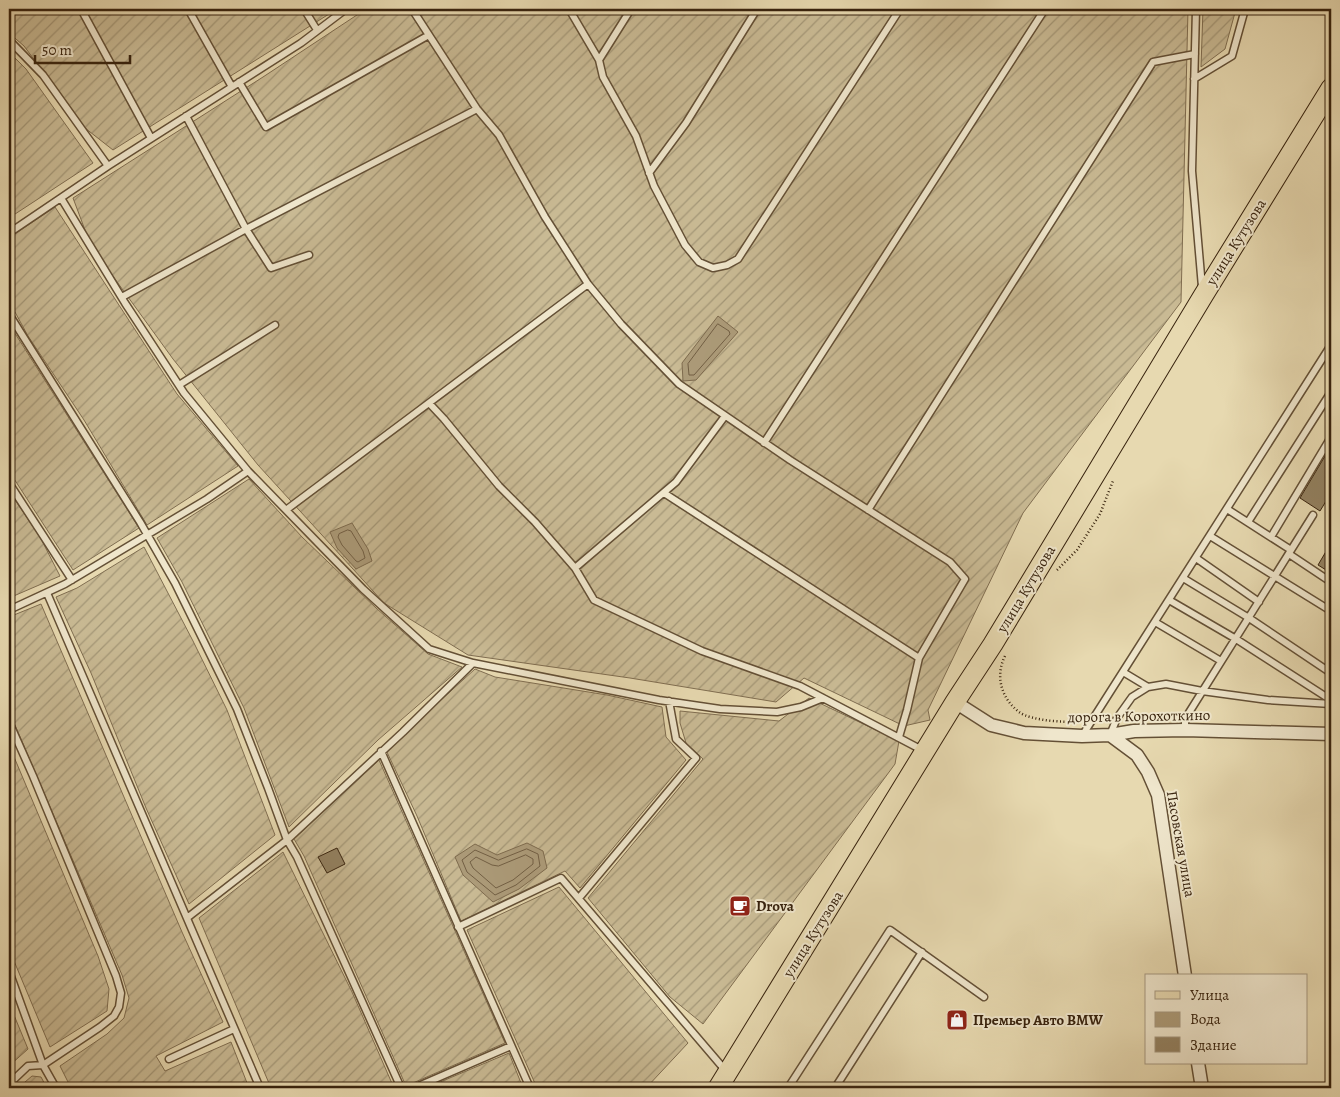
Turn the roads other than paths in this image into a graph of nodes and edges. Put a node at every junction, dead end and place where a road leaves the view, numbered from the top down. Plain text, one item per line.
1 (81, 9) edge
2 (188, 9) edge
3 (304, 9) edge
4 (346, 9) edge
5 (412, 9) edge
6 (570, 9) edge
7 (631, 9) edge
8 (757, 9) edge
9 (900, 9) edge
10 (1045, 9) edge
11 (1196, 9) edge
12 (1244, 9) edge
13 (317, 30) junction
14 (429, 36) junction
15 (9, 40) edge
16 (1195, 54) junction
17 (598, 60) junction
18 (1194, 79) junction
19 (239, 82) junction
20 (232, 87) junction
21 (1331, 88) edge
22 (477, 109) junction
23 (186, 116) junction
24 (151, 138) junction
25 (108, 166) junction
26 (649, 173) junction
27 (60, 198) junction
28 (246, 229) junction
29 (9, 233) edge
30 (309, 255) dead end
31 (588, 284) junction
32 (1203, 296) junction
33 (122, 297) junction
34 (9, 314) edge
35 (275, 325) dead end
36 (1331, 345) edge
37 (178, 385) junction
38 (1331, 392) edge
39 (429, 403) junction
40 (725, 416) junction
41 (1331, 437) edge
42 (764, 443) junction
43 (248, 471) junction
44 (9, 483) edge
45 (664, 493) junction
46 (1227, 508) junction
47 (286, 510) junction
48 (868, 510) junction
49 (1313, 515) dead end
50 (1248, 522) junction
51 (147, 534) junction
52 (1210, 536) junction
53 (1271, 537) junction
54 (1290, 552) junction
55 (1196, 558) junction
56 (575, 568) junction
57 (1275, 576) junction
58 (1183, 578) junction
59 (72, 580) junction
60 (1331, 582) edge
61 (46, 593) junction
62 (1169, 600) junction
63 (1259, 602) junction
64 (9, 610) edge
65 (1331, 611) edge
66 (1249, 618) junction
67 (1155, 622) junction
68 (1236, 639) junction
69 (919, 658) junction
70 (1221, 661) junction
71 (473, 663) junction
72 (1123, 672) junction
73 (1331, 673) edge
74 (1148, 687) junction
75 (1202, 691) junction
76 (823, 698) junction
77 (669, 701) junction
78 (955, 702) junction
79 (1331, 702) edge
80 (9, 722) edge
81 (1185, 730) junction
82 (1331, 734) edge
83 (1110, 735) junction
84 (1082, 736) junction
85 (899, 737) junction
86 (381, 751) junction
87 (926, 751) junction
88 (287, 840) junction
89 (579, 898) junction
90 (186, 918) junction
91 (458, 926) junction
92 (922, 952) junction
93 (9, 971) edge
94 (1185, 974) edge
95 (984, 997) dead end
96 (234, 1029) junction
97 (511, 1046) junction
98 (169, 1059) dead end
99 (1198, 1064) edge
100 (43, 1065) junction
101 (723, 1080) edge
102 (9, 1084) edge
103 (56, 1088) edge
104 (260, 1088) edge
105 (401, 1088) edge
106 (414, 1088) edge
107 (530, 1088) edge
108 (788, 1088) edge
109 (835, 1088) edge
110 (1202, 1088) edge

1 - 24 lane
2 - 20 lane
3 - 13 lane
4 - 13 lane
5 - 14 lane
6 - 17 lane
7 - 17 lane
8 - 26 lane
9 - 26 lane
10 - 42 lane
11 - 16 lane
12 - 18 lane
13 - 19 lane
14 - 19 lane
14 - 22 lane
15 - 25 lane
16 - 18 lane
16 - 48 lane
17 - 26 lane
18 - 32 lane
19 - 20 lane
20 - 23 lane
21 - 32 main road, улица Кутузова
22 - 28 lane
22 - 31 lane
23 - 24 lane
23 - 28 lane
24 - 25 lane
25 - 27 lane
27 - 29 lane
27 - 33 lane
28 - 30 lane
28 - 33 lane
31 - 39 lane
31 - 40 lane
32 - 78 main road, улица Кутузова
33 - 37 lane
34 - 51 lane
35 - 37 lane
36 - 46 lane
37 - 43 lane
38 - 50 lane
39 - 47 lane
39 - 56 lane
40 - 42 lane
40 - 45 lane
41 - 53 lane
42 - 48 lane
43 - 47 lane
43 - 51 lane
44 - 59 lane
45 - 56 lane
45 - 69 lane
46 - 50 lane
46 - 52 lane
47 - 71 lane
48 - 69 lane
49 - 54 lane
50 - 53 lane
51 - 59 lane
51 - 88 lane
52 - 55 lane
52 - 57 lane
53 - 54 lane
54 - 57 lane
54 - 60 lane
55 - 58 lane
55 - 63 lane
56 - 76 lane
57 - 63 lane
57 - 65 lane
58 - 62 lane
58 - 66 lane
59 - 61 lane
61 - 64 lane
61 - 90 lane
62 - 67 lane
62 - 68 lane
63 - 66 lane
66 - 68 lane
66 - 73 lane
67 - 70 lane
67 - 72 lane
68 - 70 lane
68 - 79 lane
69 - 85 lane
70 - 75 lane
71 - 77 lane
71 - 86 lane
72 - 74 lane
72 - 84 lane
74 - 75 lane
74 - 83 lane
75 - 79 lane
75 - 81 lane
76 - 77 lane
76 - 85 lane
77 - 89 lane
78 - 84 street, дорога в Корохоткино
78 - 87 main road, улица Кутузова
80 - 100 lane
81 - 82 street, дорога в Корохоткино
81 - 83 street, дорога в Корохоткино
83 - 84 street, дорога в Корохоткино
83 - 94 street, Пасовская улица
85 - 87 lane
86 - 88 lane
86 - 91 lane
87 - 101 main road, улица Кутузова
88 - 90 lane
88 - 105 lane
89 - 91 lane
89 - 101 lane
90 - 96 lane
91 - 97 lane
92 - 95 lane
92 - 108 lane
92 - 109 lane
93 - 100 lane
96 - 98 lane
96 - 104 lane
97 - 106 lane
97 - 107 lane
99 - 110 street
100 - 102 lane
100 - 103 lane

